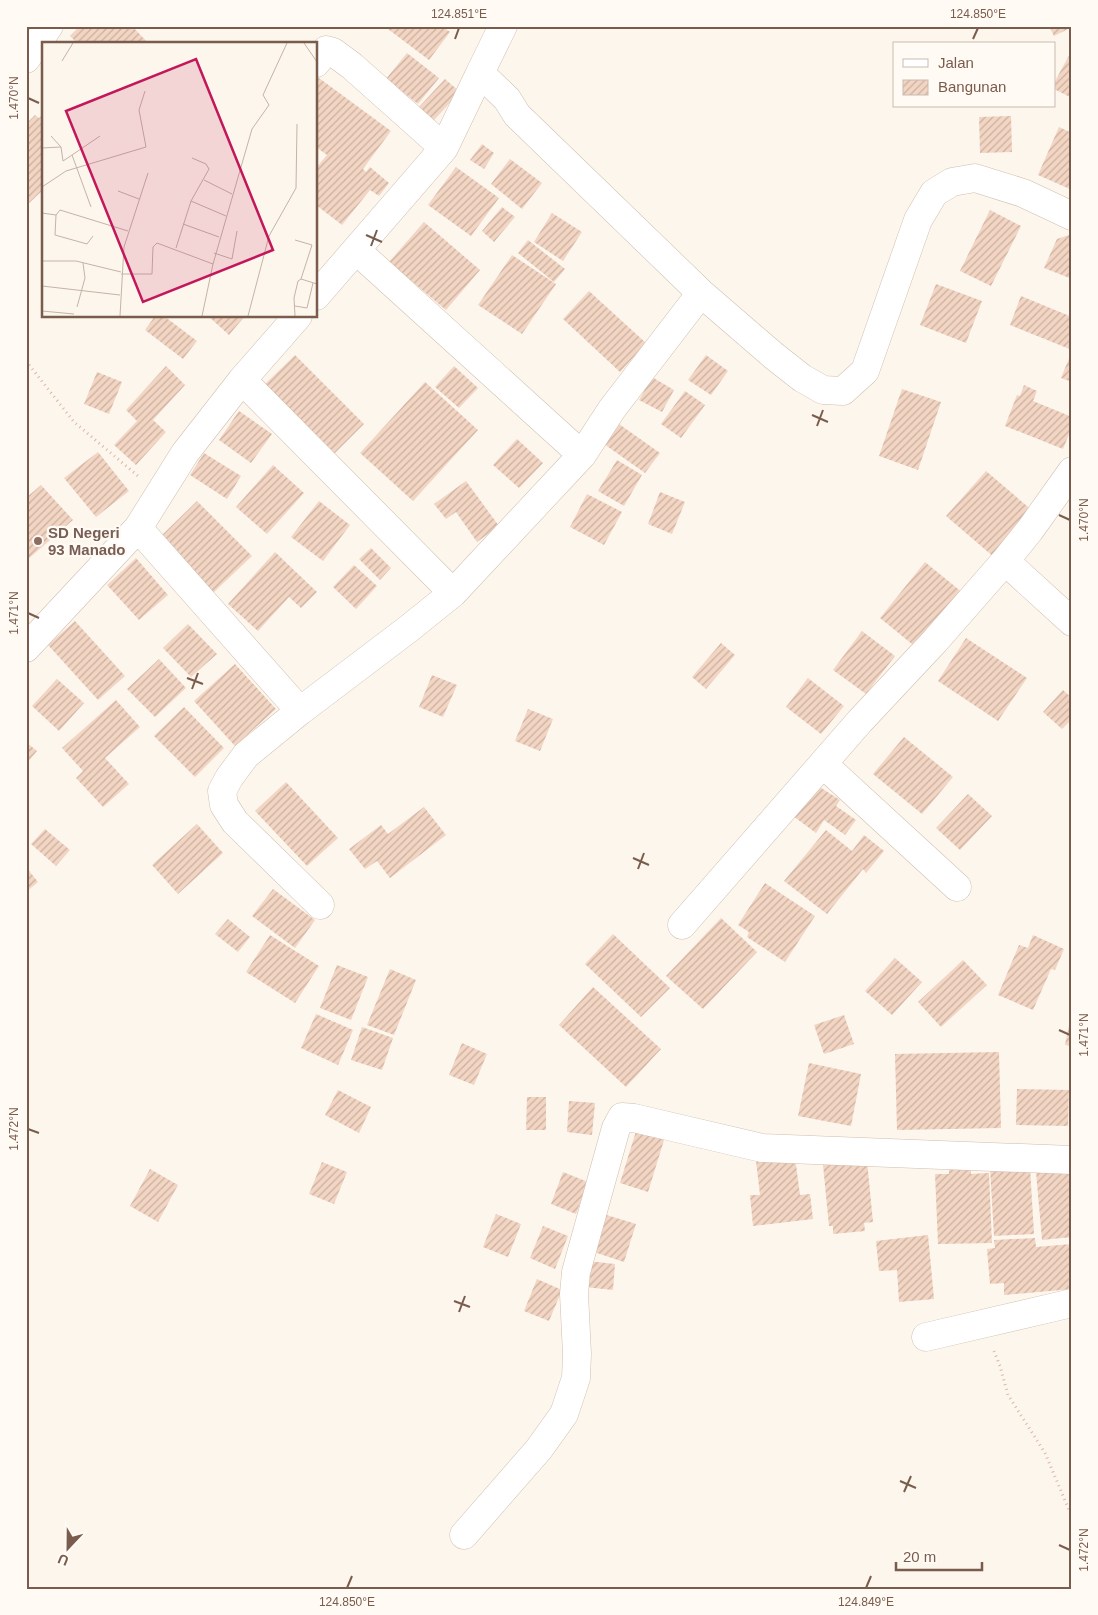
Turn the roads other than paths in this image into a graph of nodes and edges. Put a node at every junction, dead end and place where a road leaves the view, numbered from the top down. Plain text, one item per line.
1 (49, 26) edge
2 (503, 26) edge
3 (26, 60) edge
4 (318, 60) edge
5 (480, 73) junction
6 (444, 148) junction
7 (1072, 216) edge
8 (357, 251) junction
9 (701, 293) junction
10 (318, 294) edge
11 (296, 318) edge
12 (242, 380) junction
13 (582, 455) junction
14 (1072, 471) edge
15 (138, 528) junction
16 (1005, 561) junction
17 (453, 593) junction
18 (1072, 622) edge
19 (26, 648) edge
20 (300, 711) junction
21 (823, 764) junction
22 (957, 886) dead end
23 (320, 905) dead end
24 (682, 925) dead end
25 (1072, 1160) edge
26 (1072, 1303) edge
27 (926, 1337) dead end
28 (464, 1535) dead end

1 - 3 street
2 - 5 street
4 - 6 street
5 - 6 street
5 - 9 street
6 - 8 street
7 - 9 street
8 - 10 street
8 - 13 street
9 - 13 street
11 - 12 street
12 - 15 street
12 - 17 street
13 - 17 street
14 - 16 street
15 - 19 street
15 - 20 street
16 - 18 street
16 - 21 street
17 - 20 street
20 - 23 street
21 - 22 street
21 - 24 street
25 - 28 street
26 - 27 street

